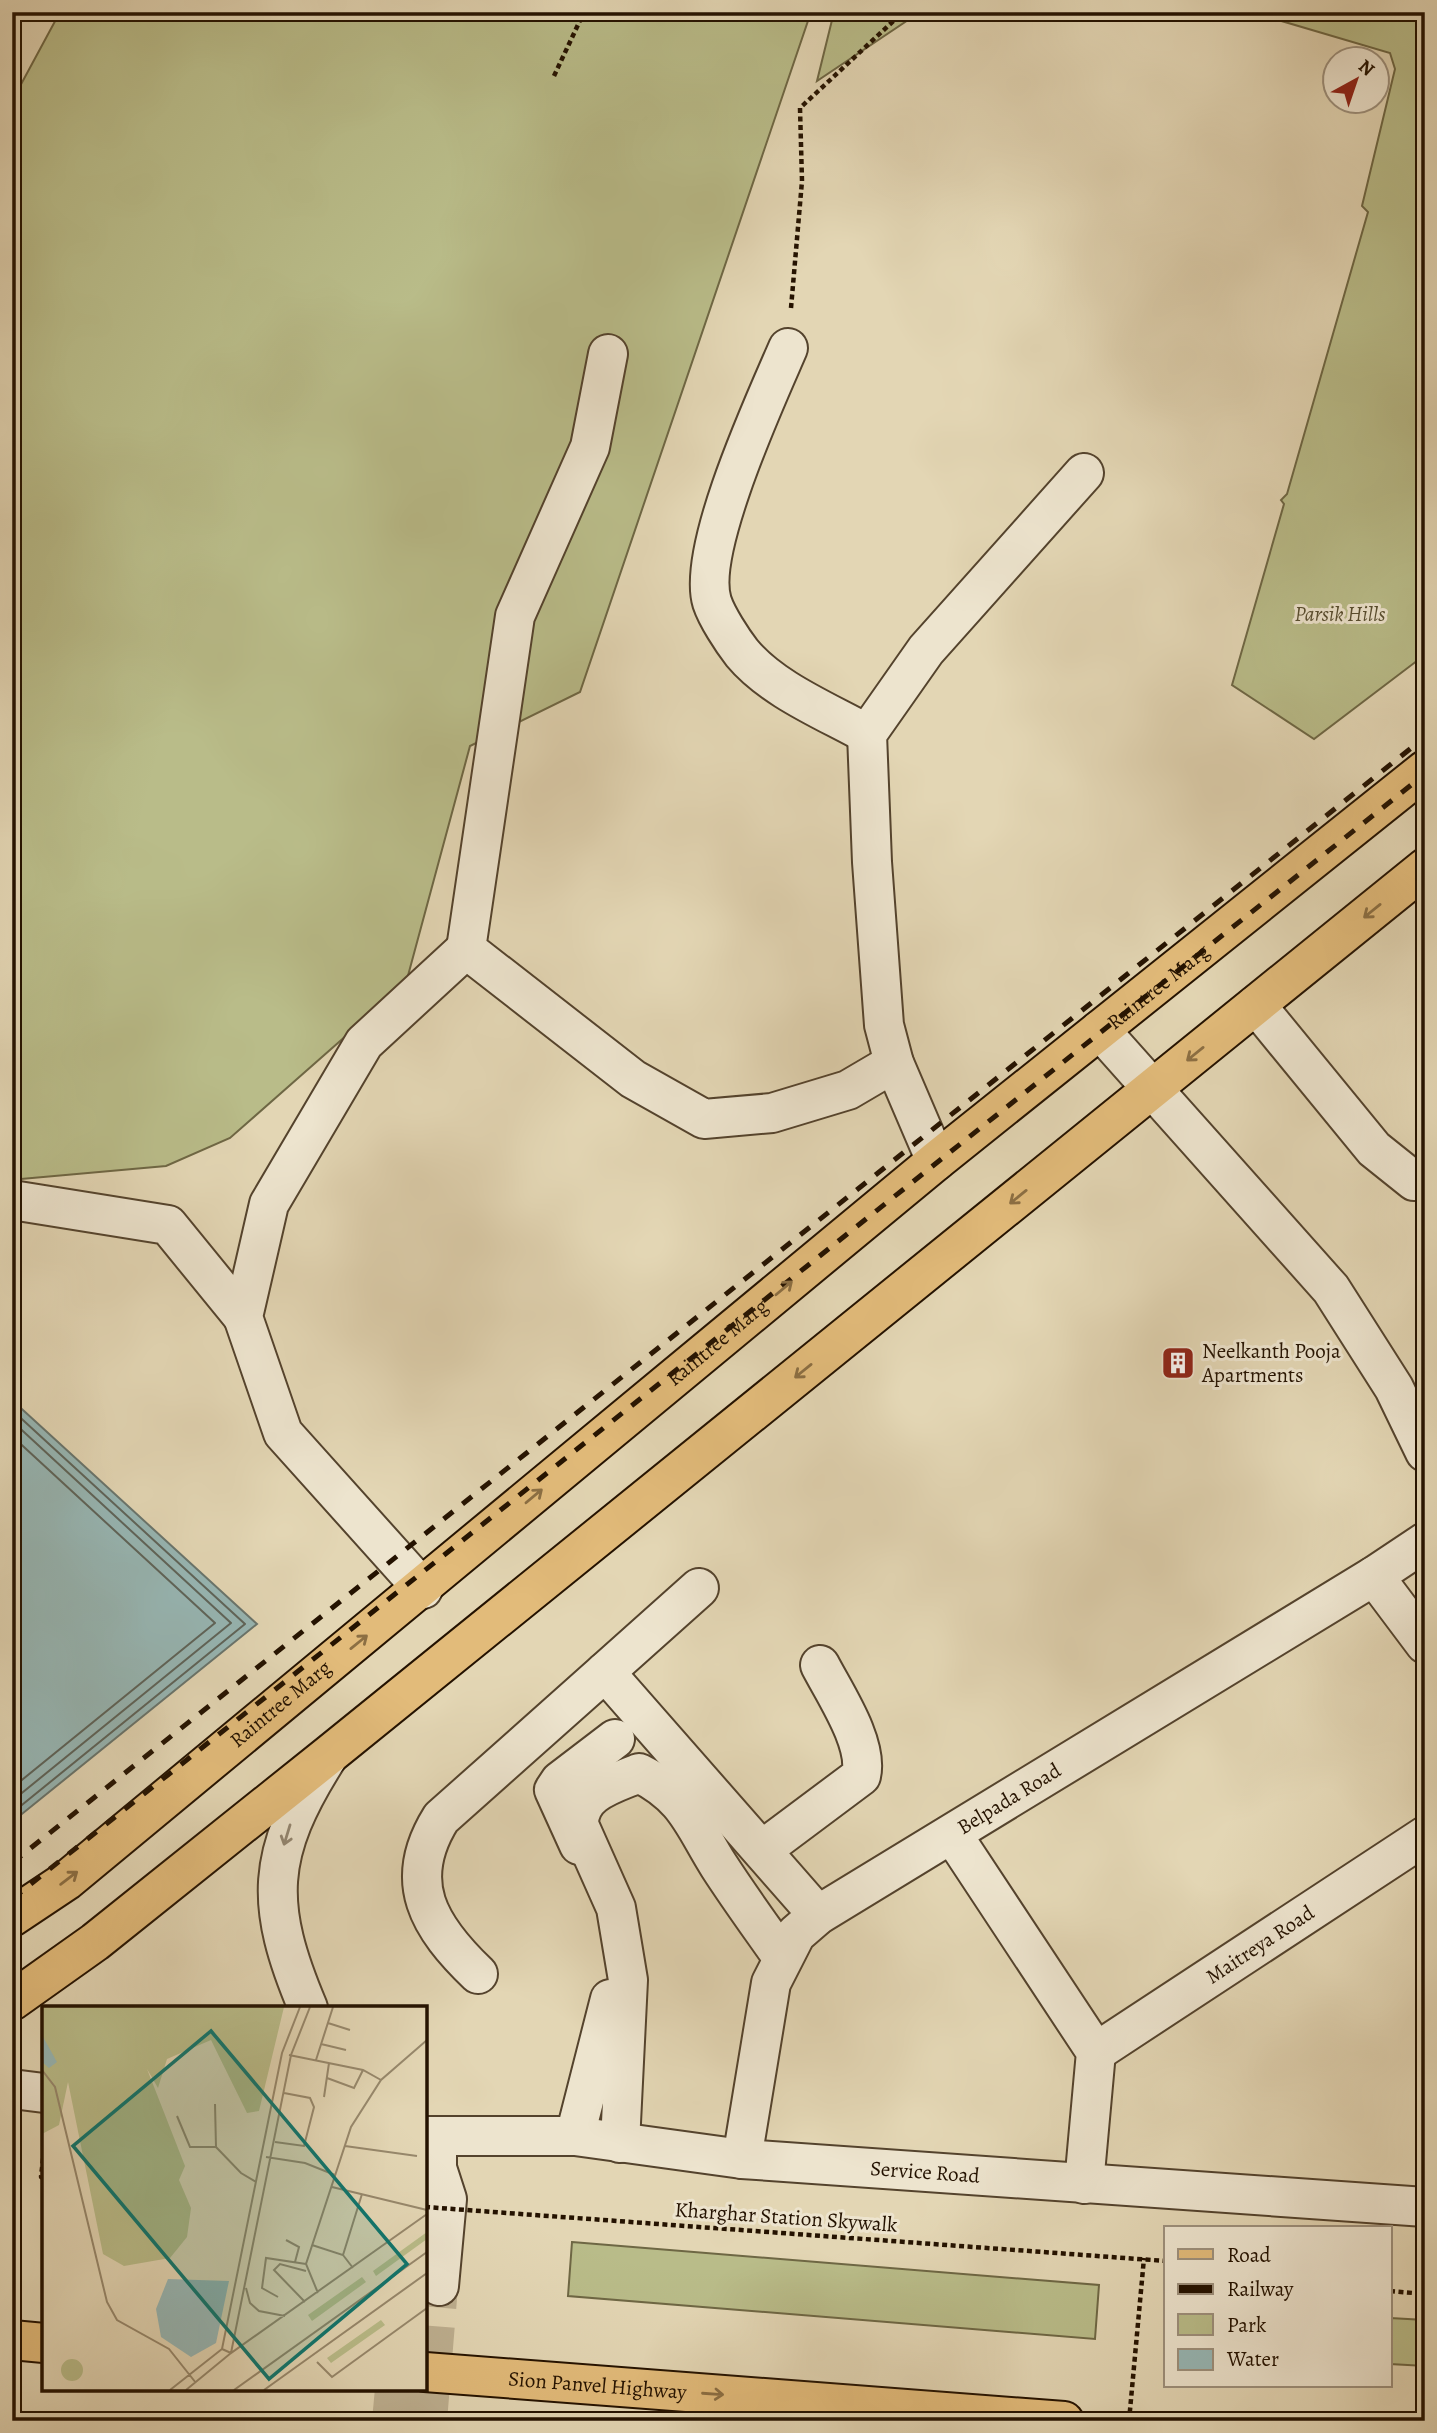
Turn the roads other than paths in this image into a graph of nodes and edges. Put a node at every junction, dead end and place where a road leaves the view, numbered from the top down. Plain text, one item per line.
1 (788, 348) road end
2 (608, 354) dead end
3 (1084, 473) dead end
4 (867, 734) junction
5 (1425, 770) edge
6 (1425, 868) edge
7 (466, 950) junction
8 (1256, 1005) junction
9 (1100, 1030) junction
10 (894, 1063) junction
11 (1151, 1090) junction
12 (936, 1161) junction
13 (1425, 1180) edge
14 (12, 1200) edge
15 (243, 1317) junction
16 (1425, 1452) edge
17 (1425, 1542) edge
18 (1374, 1576) junction
19 (699, 1588) dead end
20 (423, 1589) junction
21 (1425, 1644) edge
22 (820, 1665) dead end
23 (605, 1672) junction
24 (615, 1739) dead end
25 (330, 1754) junction
26 (952, 1834) junction
27 (1425, 1836) edge
28 (762, 1850) junction
29 (818, 1915) junction
30 (12, 1917) edge
31 (782, 1957) junction
32 (478, 1973) dead end
33 (12, 2001) edge
34 (307, 2006) edge
35 (1096, 2052) junction
36 (12, 2089) edge
37 (42, 2092) edge
38 (575, 2136) junction
39 (620, 2143) junction
40 (430, 2150) edge
41 (742, 2159) junction
42 (1084, 2183) junction
43 (1425, 2207) edge
44 (439, 2286) tunnel mouth
45 (12, 2340) edge
46 (42, 2343) edge
47 (427, 2372) edge
48 (1064, 2421) edge

1 - 4 street
2 - 7 street
3 - 4 street
4 - 10 street
5 - 9 main road, Raintree Marg
6 -> 8 main road
7 - 10 street
7 - 15 street
8 -> 11 main road
8 - 13 street
9 - 11 street
9 - 12 main road, Raintree Marg
10 - 12 street
11 - 16 street
11 -> 25 main road
20 -> 12 main road, Raintree Marg
14 - 15 street
15 - 20 street
17 - 18 street, Belpada Road
18 - 21 street
18 - 26 street, Belpada Road
19 - 23 street
30 -> 20 main road, Raintree Marg
22 - 28 street
23 - 28 street
23 - 32 street
24 - 38 street
25 - 33 main road
25 -> 34 street
26 - 29 street, Belpada Road
26 - 35 street
27 - 35 street, Maitreya Road
28 - 29 street
29 - 31 street, Belpada Road
31 - 39 street
31 - 41 street, Belpada Road
35 - 42 street
36 - 37 street
38 - 39 street, Service Road
38 - 40 street, Service Road
39 - 41 street, Service Road
40 - 44 street
41 - 42 street, Service Road
42 - 43 street, Service Road
45 - 46 main road
47 -> 48 main road, Sion Panvel Highway

